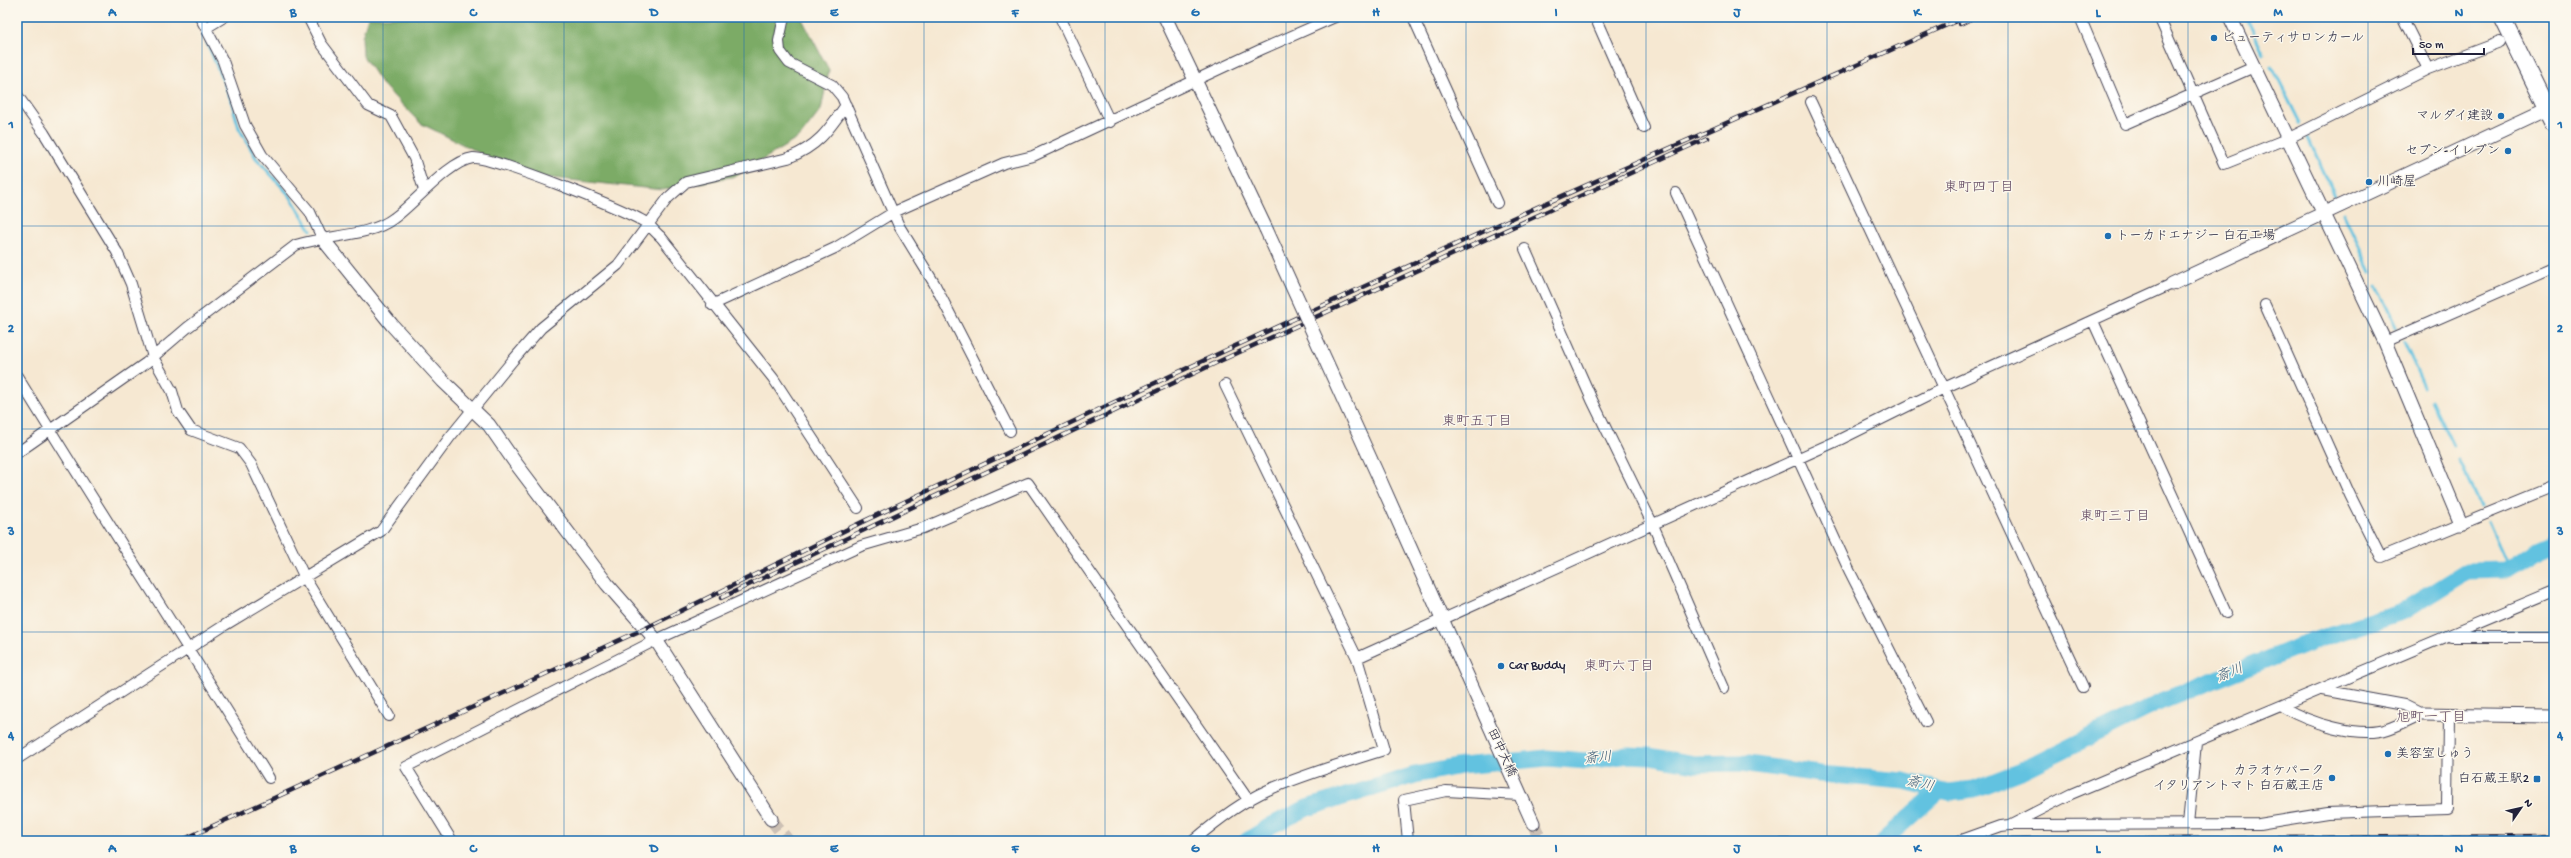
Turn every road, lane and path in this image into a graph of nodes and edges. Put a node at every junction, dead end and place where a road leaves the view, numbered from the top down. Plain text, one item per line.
1 (200, 17) edge
2 (224, 17) edge
3 (308, 17) edge
4 (784, 17) edge
5 (1060, 17) edge
6 (1165, 17) edge
7 (1335, 17) edge
8 (1413, 17) edge
9 (1595, 17) edge
10 (2080, 17) edge
11 (2159, 17) edge
12 (2230, 17) edge
13 (2402, 17) edge
14 (2502, 17) edge
15 (206, 28) junction
16 (2500, 42) dead end
17 (2254, 67) junction
18 (2428, 69) junction
19 (1195, 82) junction
20 (17, 95) edge
21 (2194, 95) junction
22 (1812, 102) dead end
23 (846, 105) junction
24 (2552, 112) edge
25 (1110, 122) junction
26 (1644, 128) dead end
27 (2288, 138) junction
28 (424, 190) junction
29 (1676, 193) dead end
30 (1497, 203) dead end
31 (894, 212) junction
32 (2324, 213) junction
33 (648, 224) junction
34 (322, 238) junction
35 (1525, 249) dead end
36 (2554, 268) edge
37 (2172, 284) joint
38 (712, 305) junction
39 (2265, 305) dead end
40 (2093, 322) junction
41 (2385, 342) junction
42 (153, 357) junction
43 (17, 376) edge
44 (1226, 385) dead end
45 (1944, 388) junction
46 (472, 408) junction
47 (50, 429) junction
48 (1010, 431) dead end
49 (17, 453) edge
50 (1798, 457) junction
51 (2554, 486) edge
52 (858, 508) dead end
53 (2461, 524) junction
54 (1653, 525) junction
55 (304, 578) junction
56 (2554, 591) edge
57 (2226, 613) dead end
58 (1444, 619) junction
59 (2447, 637) junction
60 (2554, 637) edge
61 (656, 640) junction
62 (190, 648) junction
63 (1357, 658) junction
64 (2083, 687) dead end
65 (1724, 688) dead end
66 (2322, 690) junction
67 (2283, 707) junction
68 (2422, 714) junction
69 (2448, 715) junction
70 (389, 716) dead end
71 (2554, 716) edge
72 (1926, 722) dead end
73 (2196, 742) junction
74 (17, 759) edge
75 (268, 778) dead end
76 (1519, 792) junction
77 (1249, 801) junction
78 (771, 819) tunnel mouth
79 (1533, 822) tunnel mouth
80 (2188, 824) junction
81 (2010, 825) junction
82 (452, 841) edge
83 (1193, 841) edge
84 (1408, 841) edge
85 (1959, 841) edge

1 - 15 street
2 - 15 street
3 - 28 street
4 - 23 street
5 - 25 street
6 - 19 street, 田中大橋
7 - 19 street
8 - 30 street
9 - 26 street
10 - 21 street
11 - 21 street
12 - 17 street
13 - 18 street
14 - 24 main road
15 - 34 street
16 - 18 street
17 - 21 street
17 - 27 street
18 - 27 street
19 - 25 street
19 - 58 street, 田中大橋, bridge
20 - 42 street
21 - 27 street
22 - 45 street
23 - 31 street
23 - 33 street
24 - 32 street
25 - 31 street
27 - 32 street
28 - 33 street
28 - 34 street
29 - 50 street
31 - 38 street
31 - 48 street
32 - 37 street
32 - 41 street
33 - 38 street
33 - 46 street
34 - 42 street
34 - 46 street
35 - 54 street
36 - 41 street
37 - 40 street
38 - 52 street
39 - 53 street
40 - 45 street
40 - 57 street
41 - 53 street
42 - 47 street
42 - 55 street
43 - 47 street
44 - 63 street
45 - 50 street
45 - 64 street
46 - 55 street
46 - 61 street
47 - 49 street
47 - 62 street
50 - 54 street
50 - 72 street
51 - 53 street
54 - 58 street
54 - 65 street
55 - 62 street
55 - 70 street
56 - 59 street
58 - 63 street
58 - 76 street, 田中大橋
59 - 60 street
59 - 66 street
61 - 77 street
61 - 78 street
61 - 82 street
62 - 74 street
62 - 75 street
63 - 77 street
66 - 67 street
66 - 68 street
67 - 68 street
67 - 73 street
68 - 69 street
69 - 71 street
69 - 80 street
73 - 80 street
73 - 81 street
76 - 79 street, 田中大橋
76 - 84 street
77 - 83 street
80 - 81 street
81 - 85 street

